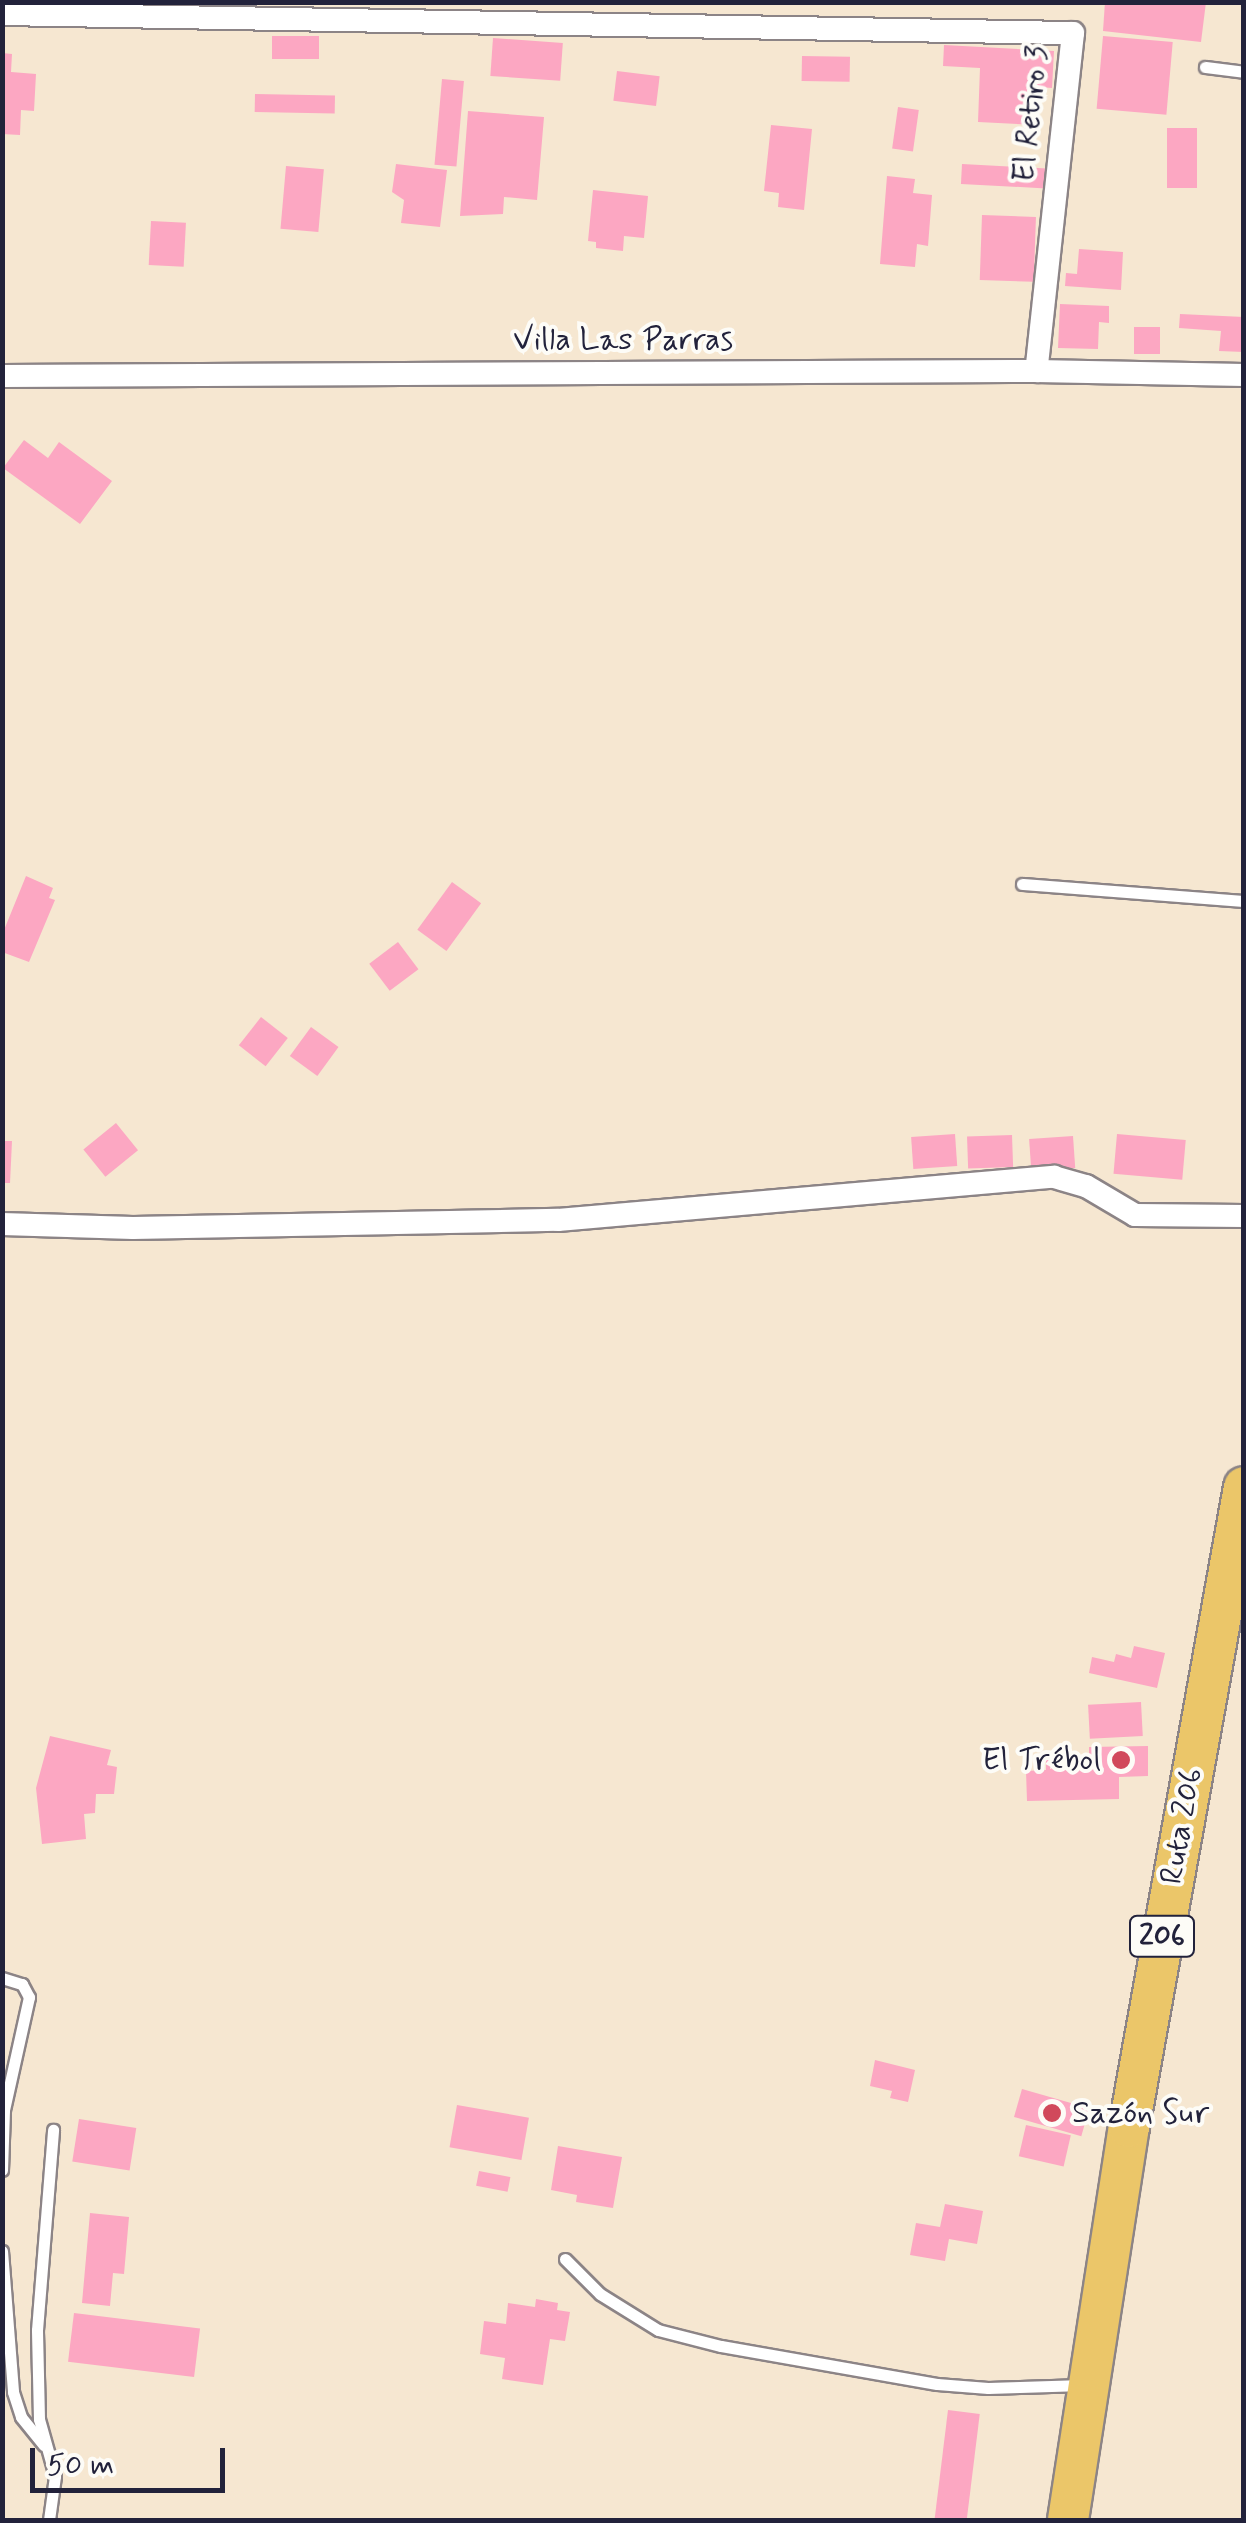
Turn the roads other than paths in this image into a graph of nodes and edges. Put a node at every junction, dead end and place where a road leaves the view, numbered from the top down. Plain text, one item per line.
1 (656, 13) edge
2 (2, 14) edge
3 (1205, 67) dead end
4 (1244, 72) edge
5 (1036, 371) junction
6 (1244, 375) edge
7 (2, 376) edge
8 (1022, 884) dead end
9 (1244, 901) edge
10 (1244, 1216) edge
11 (2, 1224) edge
12 (1244, 1488) edge
13 (2, 1978) edge
14 (53, 2130) dead end
15 (2, 2170) edge
16 (2, 2251) edge
17 (565, 2260) dead end
18 (1087, 2385) junction
19 (47, 2448) junction
20 (50, 2520) edge
21 (1068, 2520) edge

1 - 2 street, El Retiro 3
1 - 5 street, El Retiro 3
3 - 4 lane
5 - 6 street, Villa Las Parras
5 - 7 street, Villa Las Parras
8 - 9 lane
10 - 11 street
12 - 18 highway, Ruta 206 / 206
13 - 15 lane
14 - 19 lane
16 - 19 lane
17 - 18 lane
18 - 21 highway, Ruta 206 / 206
19 - 20 lane

